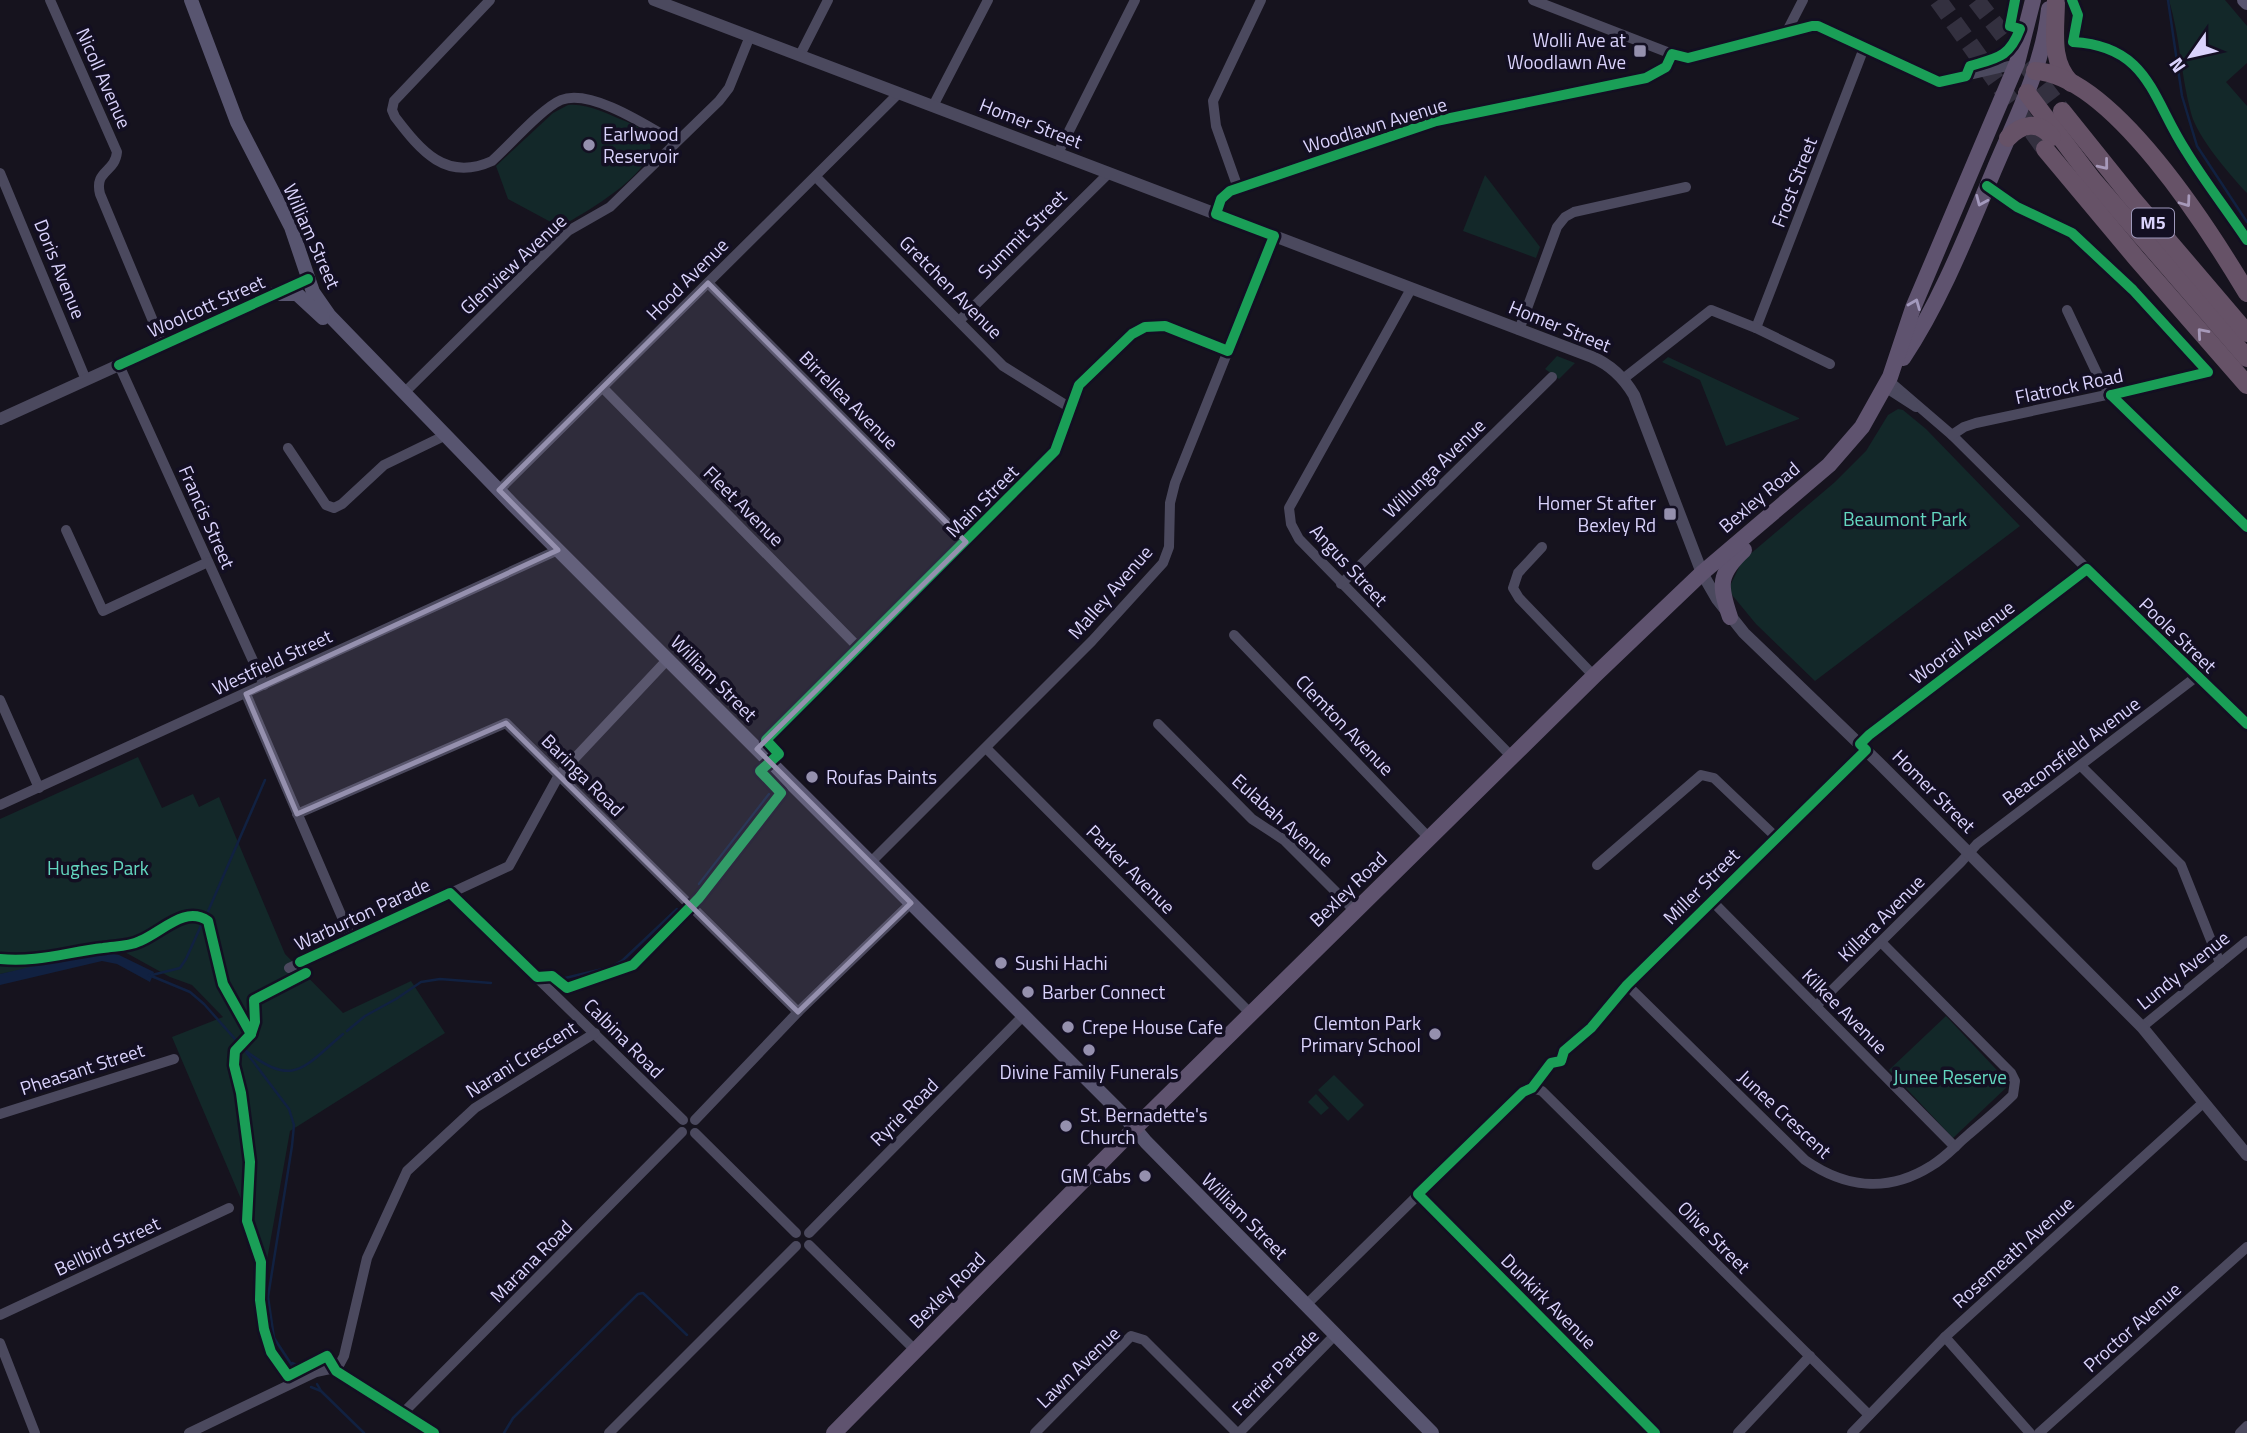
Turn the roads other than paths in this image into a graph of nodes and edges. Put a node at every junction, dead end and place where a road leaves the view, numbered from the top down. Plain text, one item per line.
1 (51, 0) edge
2 (191, 0) edge
3 (490, 0) edge
4 (654, 0) edge
5 (828, 0) edge
6 (988, 0) edge
7 (1135, 0) edge
8 (1261, 0) edge
9 (1533, 0) edge
10 (1802, 0) edge
11 (2033, 0) edge
12 (2048, 0) edge
13 (2056, 0) edge
14 (1786, 33) junction
15 (750, 36) junction
16 (1864, 48) junction
17 (1672, 54) junction
18 (800, 55) junction
19 (2021, 78) junction
20 (2071, 83) junction
21 (899, 93) junction
22 (933, 106) junction
23 (2062, 111) tunnel mouth
24 (2008, 138) junction
25 (676, 142) junction
26 (2045, 149) tunnel mouth
27 (1058, 153) junction
28 (2073, 155) junction
29 (0, 173) edge
30 (1108, 173) junction
31 (816, 177) junction
32 (1686, 187) dead end
33 (1238, 188) junction
34 (1216, 214) junction
35 (1274, 236) junction
36 (308, 279) junction
37 (708, 283) junction
38 (1411, 289) junction
39 (2247, 293) edge
40 (274, 294) junction
41 (2067, 310) dead end
42 (960, 320) junction
43 (1756, 328) junction
44 (1518, 330) junction
45 (2247, 333) edge
46 (354, 341) junction
47 (163, 345) junction
48 (1228, 351) junction
49 (2247, 358) edge
50 (1830, 364) dead end
51 (119, 365) junction
52 (2195, 376) dead end
53 (1552, 377) dead end
54 (1623, 379) junction
55 (86, 380) junction
56 (1888, 382) junction
57 (2247, 384) edge
58 (603, 388) junction
59 (405, 392) junction
60 (2111, 395) junction
61 (1072, 409) junction
62 (0, 419) edge
63 (446, 435) junction
64 (1952, 435) junction
65 (288, 448) dead end
66 (499, 489) junction
67 (1765, 520) junction
68 (2247, 527) edge
69 (66, 530) dead end
70 (966, 542) junction
71 (1542, 547) dead end
72 (558, 550) junction
73 (208, 562) junction
74 (2087, 569) junction
75 (1702, 573) junction
76 (1340, 584) junction
77 (1730, 617) junction
78 (1234, 635) dead end
79 (859, 648) junction
80 (668, 659) junction
81 (1594, 676) junction
82 (2196, 677) junction
83 (264, 685) junction
84 (246, 694) junction
85 (0, 700) edge
86 (1158, 724) dead end
87 (2247, 724) edge
88 (1863, 747) junction
89 (986, 748) junction
90 (757, 749) junction
91 (1513, 757) junction
92 (2081, 766) junction
93 (559, 775) junction
94 (40, 788) junction
95 (0, 805) edge
96 (297, 814) junction
97 (1776, 837) junction
98 (1430, 839) junction
99 (1969, 853) junction
100 (871, 862) junction
101 (1597, 865) dead end
102 (450, 893) junction
103 (1711, 900) junction
104 (911, 903) junction
105 (1355, 911) junction
106 (351, 938) junction
107 (2247, 941) edge
108 (1881, 942) junction
109 (2220, 963) junction
110 (289, 968) dead end
111 (1627, 985) junction
112 (1816, 1006) junction
113 (798, 1012) junction
114 (1251, 1014) junction
115 (1024, 1016) junction
116 (2142, 1027) junction
117 (595, 1033) junction
118 (1564, 1051) dead end
119 (174, 1059) dead end
120 (2204, 1102) junction
121 (0, 1114) edge
122 (683, 1120) junction
123 (695, 1120) junction
124 (1135, 1129) junction
125 (682, 1132) junction
126 (695, 1133) junction
127 (1955, 1147) junction
128 (2247, 1155) edge
129 (1418, 1195) junction
130 (229, 1208) dead end
131 (796, 1233) junction
132 (809, 1233) junction
133 (809, 1245) junction
134 (796, 1246) junction
135 (2247, 1247) edge
136 (1306, 1305) junction
137 (0, 1315) edge
138 (1335, 1335) junction
139 (1945, 1337) junction
140 (0, 1343) edge
141 (916, 1351) junction
142 (1810, 1356) junction
143 (336, 1371) junction
144 (403, 1413) junction
145 (1869, 1415) junction
146 (2247, 1427) edge
147 (196, 1432) edge
148 (35, 1433) edge
149 (435, 1433) edge
150 (609, 1433) edge
151 (834, 1433) edge
152 (1035, 1433) edge
153 (1238, 1433) edge
154 (1432, 1433) edge
155 (1655, 1433) edge
156 (1738, 1433) edge
157 (1852, 1433) edge
158 (2030, 1433) edge
159 (2039, 1433) edge
160 (2240, 1433) edge

1 - 47 street, Nicoll Avenue
2 - 36 main road, William Street
3 - 25 street
4 - 15 street, Homer Street
5 - 18 street
6 - 22 street
7 - 27 street
8 - 33 street
9 - 17 street
10 - 14 street
11 - 19 main road, Bexley Road
12 - 19 main road, Bexley Road
13 - 20 highway
14 - 16 street
14 - 17 street
15 - 18 street, Homer Street
15 - 25 street, Glenview Avenue
16 - 19 street
16 - 43 street, Frost Street
17 - 33 street, Woodlawn Avenue
18 - 21 street, Homer Street
19 - 20 highway
19 - 24 main road, Bexley Road
19 - 28 highway
56 -> 19 main road, Bexley Road
20 -> 39 highway
21 - 22 street, Homer Street
21 - 31 street, Hood Avenue
22 - 27 street, Homer Street
23 -> 45 highway, M5
24 - 28 highway
24 -> 56 main road, Bexley Road
25 - 59 street, Glenview Avenue
57 -> 26 highway, M5
27 - 30 street, Homer Street
28 - 49 highway
29 - 55 street, Doris Avenue
30 - 34 street, Homer Street
30 - 42 street, Summit Street
31 - 37 street, Hood Avenue
31 - 42 street, Gretchen Avenue
32 - 44 street
33 - 34 street
34 - 35 street, Homer Street
35 - 38 street, Homer Street
35 - 48 street, Malley Avenue
36 - 40 street, Woolcott Street
36 - 46 main road, William Street
37 - 58 street, Hood Avenue
37 - 70 street, Birrellea Avenue
38 - 44 street, Homer Street
38 - 76 street, Angus Street
40 - 46 main road
40 - 47 street, Woolcott Street
41 - 60 street
42 - 61 street, Gretchen Avenue
43 - 50 street
43 - 54 street
44 - 54 street, Homer Street
46 - 59 main road, William Street
47 - 51 street, Woolcott Street
48 - 61 street, Main Street
48 - 89 street, Malley Avenue
51 - 55 street, Woolcott Street
51 - 73 street, Francis Street
52 - 60 street, Flatrock Road
53 - 76 street, Willunga Avenue
54 - 75 street, Homer Street
55 - 62 street, Woolcott Street
56 - 64 street, Poole Street
56 - 67 main road, Bexley Road
58 - 66 street, Hood Avenue
58 - 79 street, Fleet Avenue
59 - 63 main road, William Street
60 - 64 street, Flatrock Road
60 - 68 street
61 - 70 street, Main Street
63 - 65 street
63 - 66 main road, William Street
64 - 74 street, Poole Street
66 - 72 main road, William Street
67 - 75 main road, Bexley Road
67 - 77 main road
69 - 73 street
70 - 79 street, Main Street
71 - 81 street
72 - 80 main road, William Street
72 - 83 street, Westfield Street
73 - 83 street, Francis Street
74 - 82 street, Poole Street
74 - 88 street, Woorail Avenue
75 - 77 street, Homer Street
75 - 81 main road, Bexley Road
76 - 91 street, Angus Street
77 - 88 street, Homer Street
78 - 98 street, Clemton Avenue
79 - 90 street, Main Street
80 - 90 main road, William Street
80 - 93 street, Warburton Parade
81 - 91 main road, Bexley Road
82 - 87 street, Poole Street
82 - 92 street, Beaconsfield Avenue
83 - 84 street, Westfield Street
84 - 94 street, Westfield Street
84 - 96 street
85 - 94 street
86 - 105 street, Eulabah Avenue
88 - 97 street, Miller Street
88 - 99 street, Homer Street
89 - 100 street, Malley Avenue
89 - 114 street, Parker Avenue
90 - 100 main road, William Street
91 - 98 main road, Bexley Road
92 - 99 street, Beaconsfield Avenue
92 - 109 street
93 - 96 street, Baringa Road
93 - 102 street, Warburton Parade
93 - 113 street, Baringa Road
94 - 95 street, Westfield Street
96 - 106 street
97 - 101 street
97 - 103 street, Miller Street
98 - 105 main road, Bexley Road
99 - 108 street, Killara Avenue
99 - 116 street, Homer Street
100 - 104 main road, William Street
102 - 106 street, Warburton Parade
102 - 117 street, Calbina Road
103 - 111 street, Miller Street
103 - 112 street, Kilkee Avenue
104 - 113 street
104 - 115 main road, William Street
105 - 114 main road, Bexley Road
106 - 110 street, Warburton Parade
107 - 109 street, Lundy Avenue
108 - 112 street, Killara Avenue
108 - 127 street, Junee Crescent
109 - 116 street, Lundy Avenue
111 - 118 street, Miller Street
111 - 127 street, Junee Crescent
112 - 127 street, Kilkee Avenue
113 - 123 street
114 - 124 main road, Bexley Road
115 - 124 main road, William Street
115 - 132 street, Ryrie Road
116 - 120 street, Homer Street
117 - 122 street, Calbina Road
117 - 143 street, Narani Crescent
119 - 121 street, Pheasant Street
120 - 128 street, Homer Street
120 - 139 street, Rosemeath Avenue
122 - 123 street
122 - 125 street
123 - 126 street
124 - 136 main road, William Street
124 - 141 main road, Bexley Road
125 - 126 street
125 - 144 street, Marana Road
126 - 131 street
129 - 136 street
129 - 142 street, Olive Street
129 - 155 street, Dunkirk Avenue
130 - 137 street, Bellbird Street
131 - 132 street
131 - 134 street
132 - 133 street
133 - 134 street
133 - 141 street
134 - 150 street
135 - 159 street, Proctor Avenue
136 - 138 main road, William Street
138 - 153 street, Ferrier Parade
138 - 154 main road, William Street
139 - 145 street, Rosemeath Avenue
139 - 158 street
140 - 148 street
141 - 151 main road, Bexley Road
142 - 145 street, Olive Street
142 - 156 street
143 - 144 street
143 - 147 street
144 - 149 street
145 - 157 street, Rosemeath Avenue
146 - 160 street
152 - 153 street, Lawn Avenue

